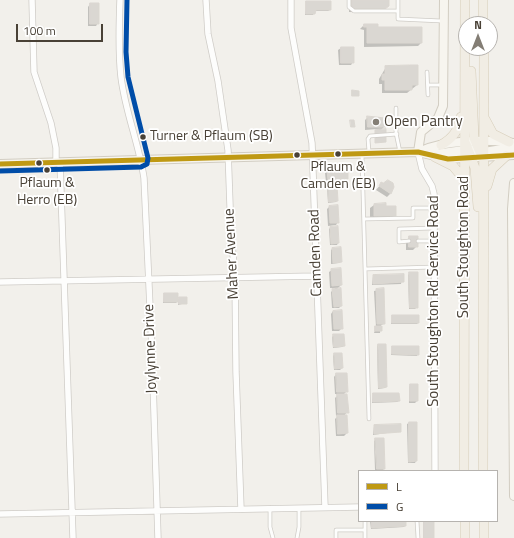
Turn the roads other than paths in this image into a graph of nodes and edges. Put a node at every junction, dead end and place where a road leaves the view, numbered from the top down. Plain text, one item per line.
1 (32, 0) edge
2 (120, 0) edge
3 (206, 0) edge
4 (290, 0) edge
5 (349, 0) edge
6 (398, 0) edge
7 (444, 0) edge
8 (465, 0) edge
9 (483, 0) edge
10 (398, 11) junction
11 (465, 16) edge
12 (484, 16) edge
13 (444, 21) junction
14 (466, 56) edge
15 (469, 56) edge
16 (484, 56) edge
17 (428, 72) dead end
18 (428, 85) junction
19 (444, 85) junction
20 (428, 95) dead end
21 (465, 106) junction
22 (396, 108) dead end
23 (484, 117) junction
24 (397, 134) junction
25 (512, 144) edge
26 (441, 145) junction
27 (474, 151) junction
28 (418, 152) junction
29 (365, 153) junction
30 (400, 153) junction
31 (313, 155) junction
32 (510, 156) edge
33 (228, 157) junction
34 (435, 157) junction
35 (141, 160) junction
36 (58, 162) junction
37 (0, 164) edge
38 (464, 179) junction
39 (514, 183) edge
40 (483, 193) junction
41 (513, 194) edge
42 (435, 208) junction
43 (513, 209) edge
44 (364, 220) junction
45 (435, 228) junction
46 (409, 241) dead end
47 (418, 241) dead end
48 (434, 241) junction
49 (483, 252) junction
50 (434, 267) junction
51 (366, 269) junction
52 (317, 276) junction
53 (235, 277) junction
54 (148, 280) junction
55 (0, 282) edge
56 (64, 282) junction
57 (513, 300) edge
58 (513, 362) edge
59 (513, 411) edge
60 (369, 419) dead end
61 (513, 453) edge
62 (435, 470) edge
63 (464, 470) edge
64 (483, 470) edge
65 (514, 485) edge
66 (514, 496) edge
67 (358, 506) edge
68 (325, 507) junction
69 (270, 508) junction
70 (299, 508) junction
71 (241, 509) junction
72 (157, 512) junction
73 (73, 513) junction
74 (0, 514) edge
75 (364, 522) edge
76 (418, 522) edge
77 (465, 522) edge
78 (484, 522) edge
79 (365, 530) junction
80 (73, 538) edge
81 (158, 538) edge
82 (273, 538) edge
83 (297, 538) edge
84 (336, 538) edge
85 (365, 538) edge
86 (418, 538) edge
87 (465, 538) edge
88 (484, 538) edge

1 - 36 street
2 - 35 street, Joylynne Drive
3 - 33 street, Maher Avenue
4 - 31 street, Camden Road
5 - 10 lane
6 - 10 lane
7 - 13 street, South Stoughton Rd Service Road
8 - 11 main road, South Stoughton Road
9 - 12 main road
10 - 13 lane
13 - 19 street, South Stoughton Rd Service Road
14 - 21 main road, South Stoughton Road
15 - 27 main road
16 - 23 main road, South Stoughton Road
17 - 18 lane
18 - 19 lane
18 - 20 lane
19 - 28 street, South Stoughton Rd Service Road
21 - 26 main road
21 - 27 main road, South Stoughton Road
22 - 24 lane
23 - 25 main road
23 - 27 main road, South Stoughton Road
24 - 29 lane
24 - 30 lane
25 - 27 street
26 - 27 street
26 - 28 street
27 - 28 street
27 - 32 street
27 - 34 street
27 - 38 main road, South Stoughton Road
27 - 40 main road, South Stoughton Road
27 - 49 main road
28 - 30 street
28 - 34 street
28 - 42 street, South Stoughton Rd Service Road
29 - 30 street
29 - 31 street
29 - 44 lane
31 - 33 street
31 - 52 street, Camden Road
32 - 40 main road
33 - 35 street
33 - 53 street, Maher Avenue
34 - 38 main road
35 - 36 street
35 - 54 street, Joylynne Drive
36 - 37 street
36 - 56 street
38 - 63 main road, South Stoughton Road
39 - 41 street
40 - 49 main road, South Stoughton Road
41 - 43 street
42 - 44 lane
42 - 45 street, South Stoughton Rd Service Road
43 - 57 street
44 - 51 lane
45 - 46 lane
45 - 48 street, South Stoughton Rd Service Road
47 - 48 lane
48 - 50 street, South Stoughton Rd Service Road
49 - 64 main road, South Stoughton Road
50 - 51 lane
50 - 62 street, South Stoughton Rd Service Road
51 - 60 lane
52 - 53 street
52 - 68 street, Camden Road
53 - 54 street
53 - 71 street, Maher Avenue
54 - 56 street
54 - 72 street, Joylynne Drive
55 - 56 street
56 - 73 street
57 - 58 street
58 - 59 street
59 - 61 street
61 - 65 street
65 - 66 street
67 - 68 street
68 - 70 street
69 - 70 street
69 - 71 street
69 - 82 lane
70 - 83 lane
71 - 72 street
72 - 73 street
72 - 81 street, Joylynne Drive
73 - 74 street
73 - 80 street
75 - 79 lane
76 - 86 lane
77 - 87 main road
78 - 88 main road
79 - 84 lane
79 - 85 lane

